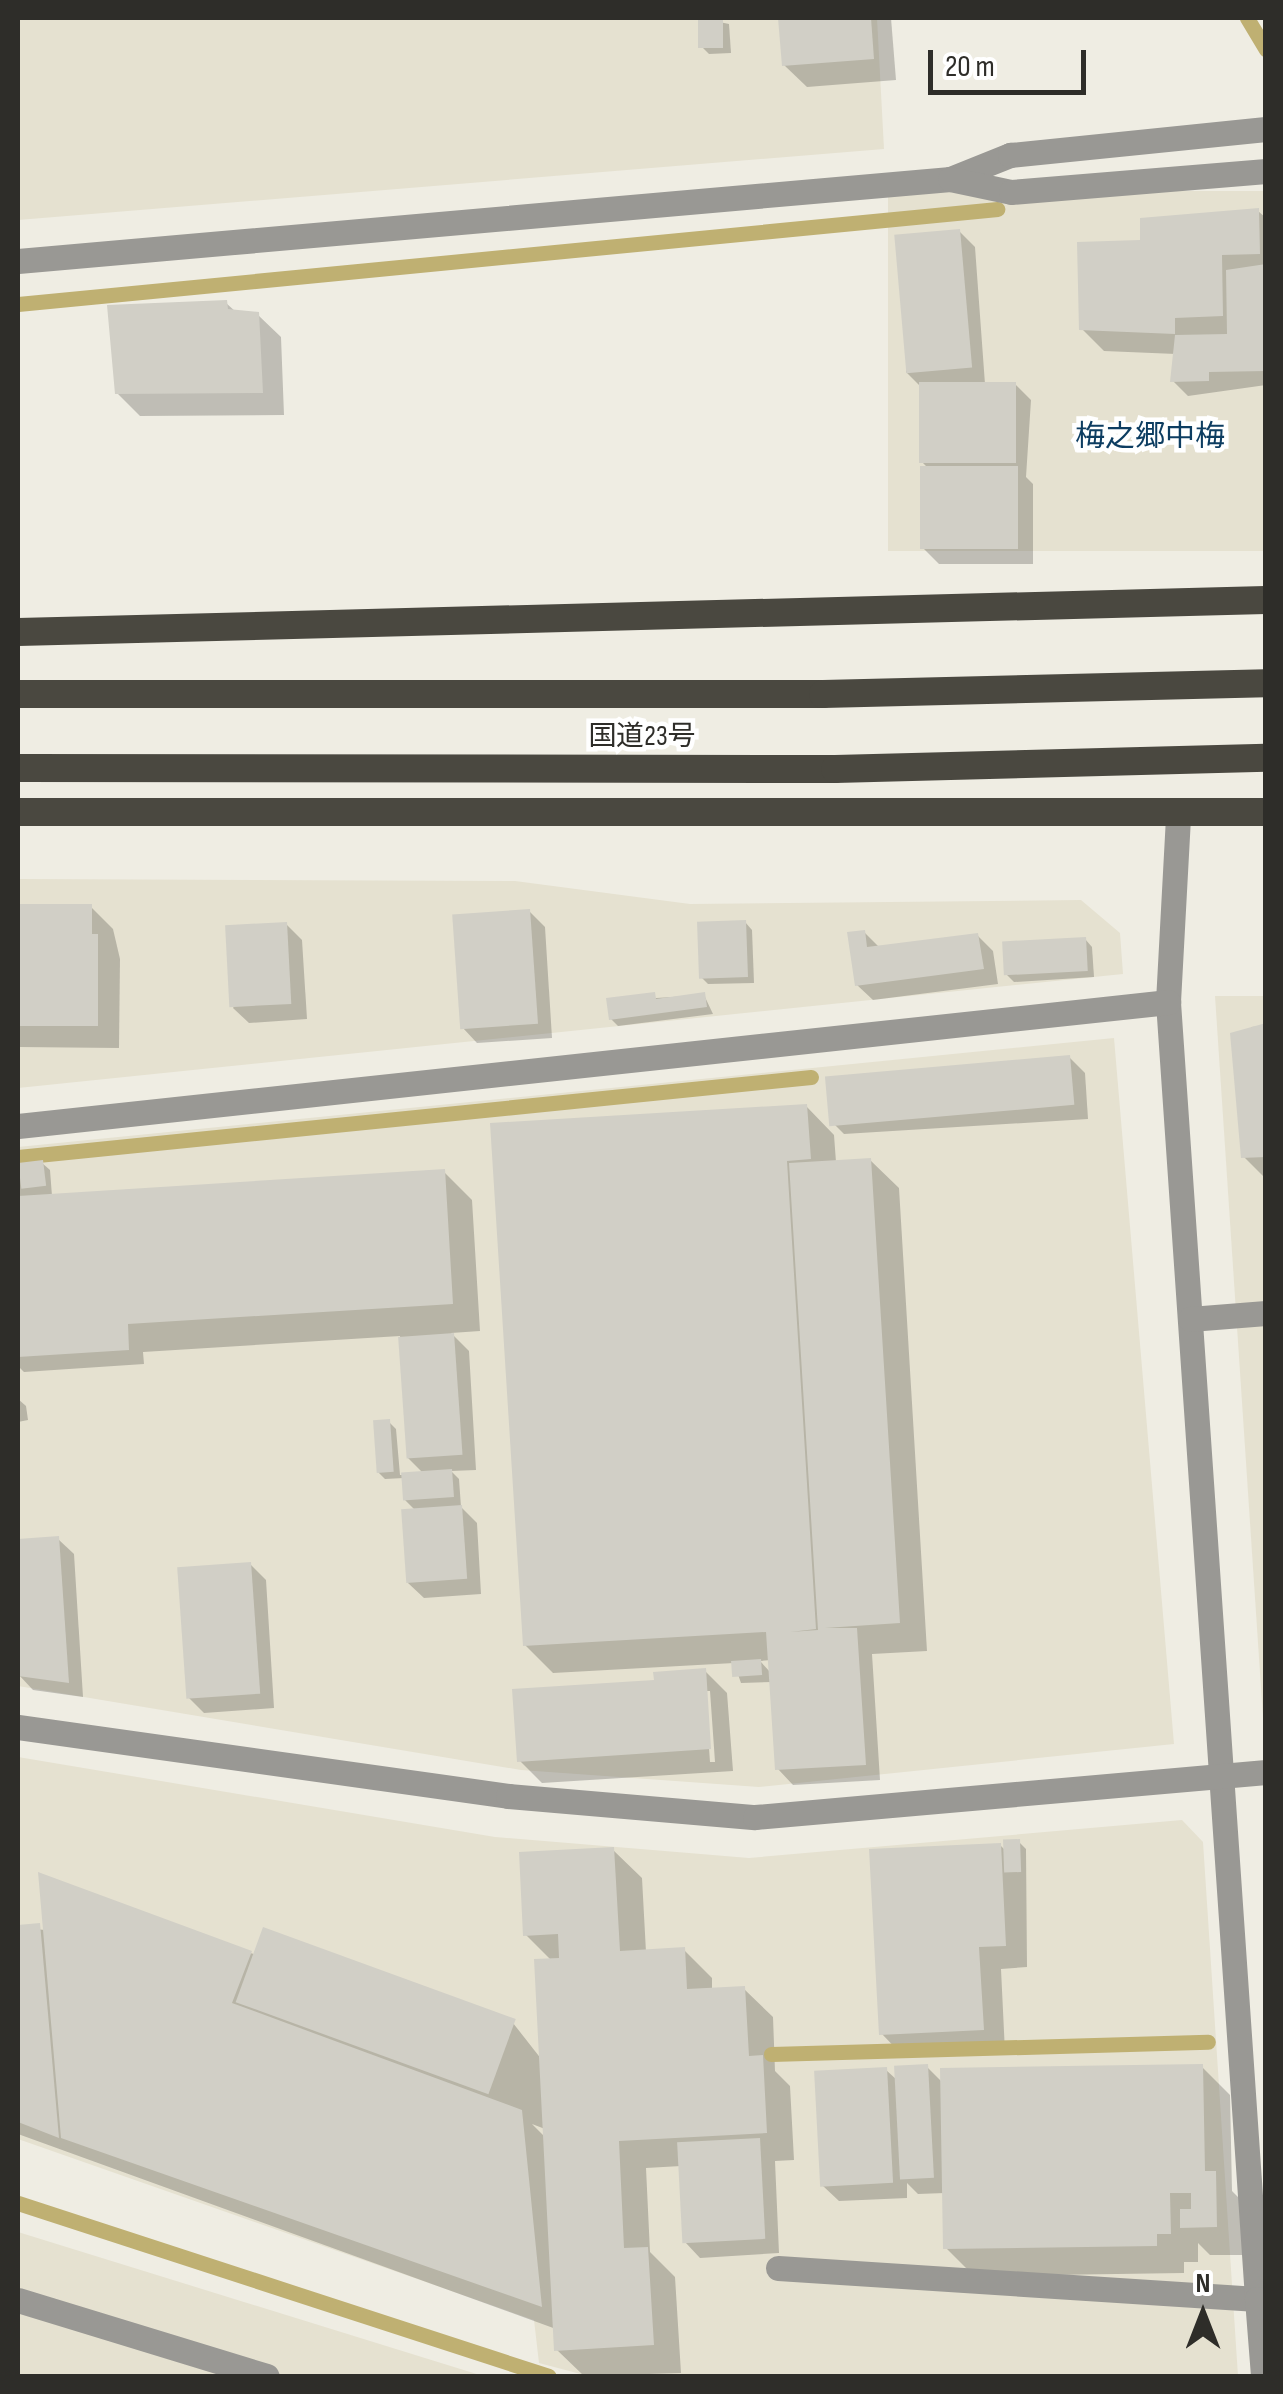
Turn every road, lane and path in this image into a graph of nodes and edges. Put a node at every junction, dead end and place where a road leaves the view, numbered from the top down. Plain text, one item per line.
1 (1266, 128) edge
2 (1266, 171) edge
3 (950, 180) junction
4 (18, 261) edge
5 (1266, 600) edge
6 (18, 632) edge
7 (1266, 683) edge
8 (18, 694) edge
9 (1266, 758) edge
10 (18, 768) edge
11 (18, 812) edge
12 (1266, 812) edge
13 (1178, 817) junction
14 (1168, 1002) junction
15 (18, 1126) edge
16 (1266, 1313) edge
17 (1190, 1319) junction
18 (18, 1727) edge
19 (1266, 1772) edge
20 (1221, 1776) junction
21 (778, 2268) dead end
22 (1261, 2299) edge
23 (18, 2300) edge
24 (267, 2376) edge
25 (1263, 2376) edge

1 - 3 street
2 - 3 street
3 - 4 street
5 - 6 highway
7 - 8 highway, 国道23号
9 - 10 highway, 国道23号
11 - 13 highway
12 - 13 highway
13 - 14 street
14 - 15 street
14 - 17 street
16 - 17 street
17 - 20 street
18 - 20 street
19 - 20 street
20 - 22 street
21 - 22 street
22 - 25 street
23 - 24 street

